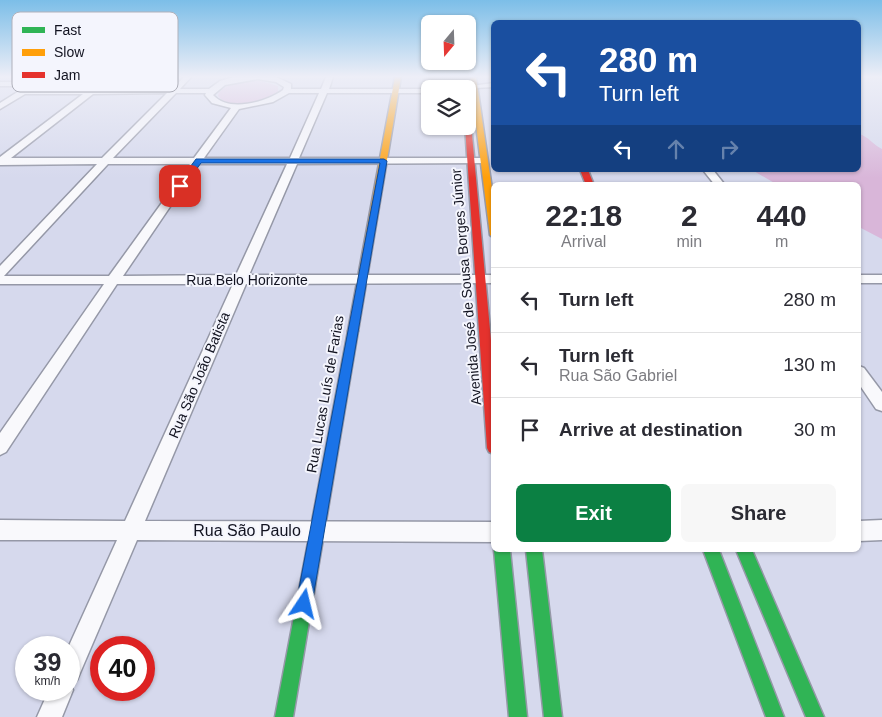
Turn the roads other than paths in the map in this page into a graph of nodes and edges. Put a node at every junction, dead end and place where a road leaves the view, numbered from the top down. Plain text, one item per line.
1 (67, 110) edge
2 (156, 110) edge
3 (234, 110) edge
4 (316, 110) edge
5 (393, 110) edge
6 (476, 115) edge
7 (469, 135) edge
8 (0, 161) edge
9 (105, 161) junction
10 (199, 161) junction
11 (294, 161) junction
12 (384, 161) junction
13 (471, 161) junction
14 (484, 161) junction
15 (710, 172) edge
16 (718, 182) edge
17 (491, 213) edge
18 (0, 273) edge
19 (861, 279) edge
20 (882, 279) edge
21 (0, 280) edge
22 (114, 280) junction
23 (240, 280) junction
24 (361, 280) junction
25 (487, 280) edge
26 (861, 375) edge
27 (491, 376) edge
28 (882, 404) edge
29 (0, 447) edge
30 (317, 529) junction
31 (0, 530) edge
32 (131, 530) junction
33 (882, 530) edge
34 (861, 531) edge
35 (491, 532) edge
36 (502, 552) edge
37 (534, 552) edge
38 (712, 552) edge
39 (745, 552) edge
40 (80, 647) edge
41 (56, 701) edge
42 (49, 717) edge
43 (284, 717) edge
44 (518, 717) edge
45 (553, 717) edge
46 (775, 717) edge
47 (815, 717) edge

1 - 8 street
2 - 9 street
3 - 10 street
4 - 11 street, Rua São João Batista
5 - 12 street, Rua Lucas Luís de Farias
6 - 14 street
7 - 13 street, Avenida José de Sousa Borges Júnior
8 - 9 street
9 - 10 street
9 - 18 street
10 - 11 street
10 - 22 street
11 - 12 street
11 - 23 street, Rua São João Batista
12 - 13 street
12 - 24 street, Rua Lucas Luís de Farias
13 - 14 street
13 - 25 street, Avenida José de Sousa Borges Júnior
14 - 17 street
15 - 16 street
19 - 20 street
21 - 22 street, Rua Belo Horizonte
22 - 23 street, Rua Belo Horizonte
22 - 29 street
23 - 24 street, Rua Belo Horizonte
23 - 32 street, Rua São João Batista
24 - 25 street, Rua Belo Horizonte
24 - 30 street, Rua Lucas Luís de Farias
25 - 27 street, Avenida José de Sousa Borges Júnior
26 - 28 street
30 - 32 street, Rua São Paulo
30 - 35 street, Rua São Paulo
30 - 43 street, Rua Lucas Luís de Farias
31 - 32 street, Rua São Paulo
32 - 40 street, Rua São João Batista
33 - 34 street
36 - 44 street
37 - 45 street
38 - 46 street
39 - 47 street
41 - 42 street

